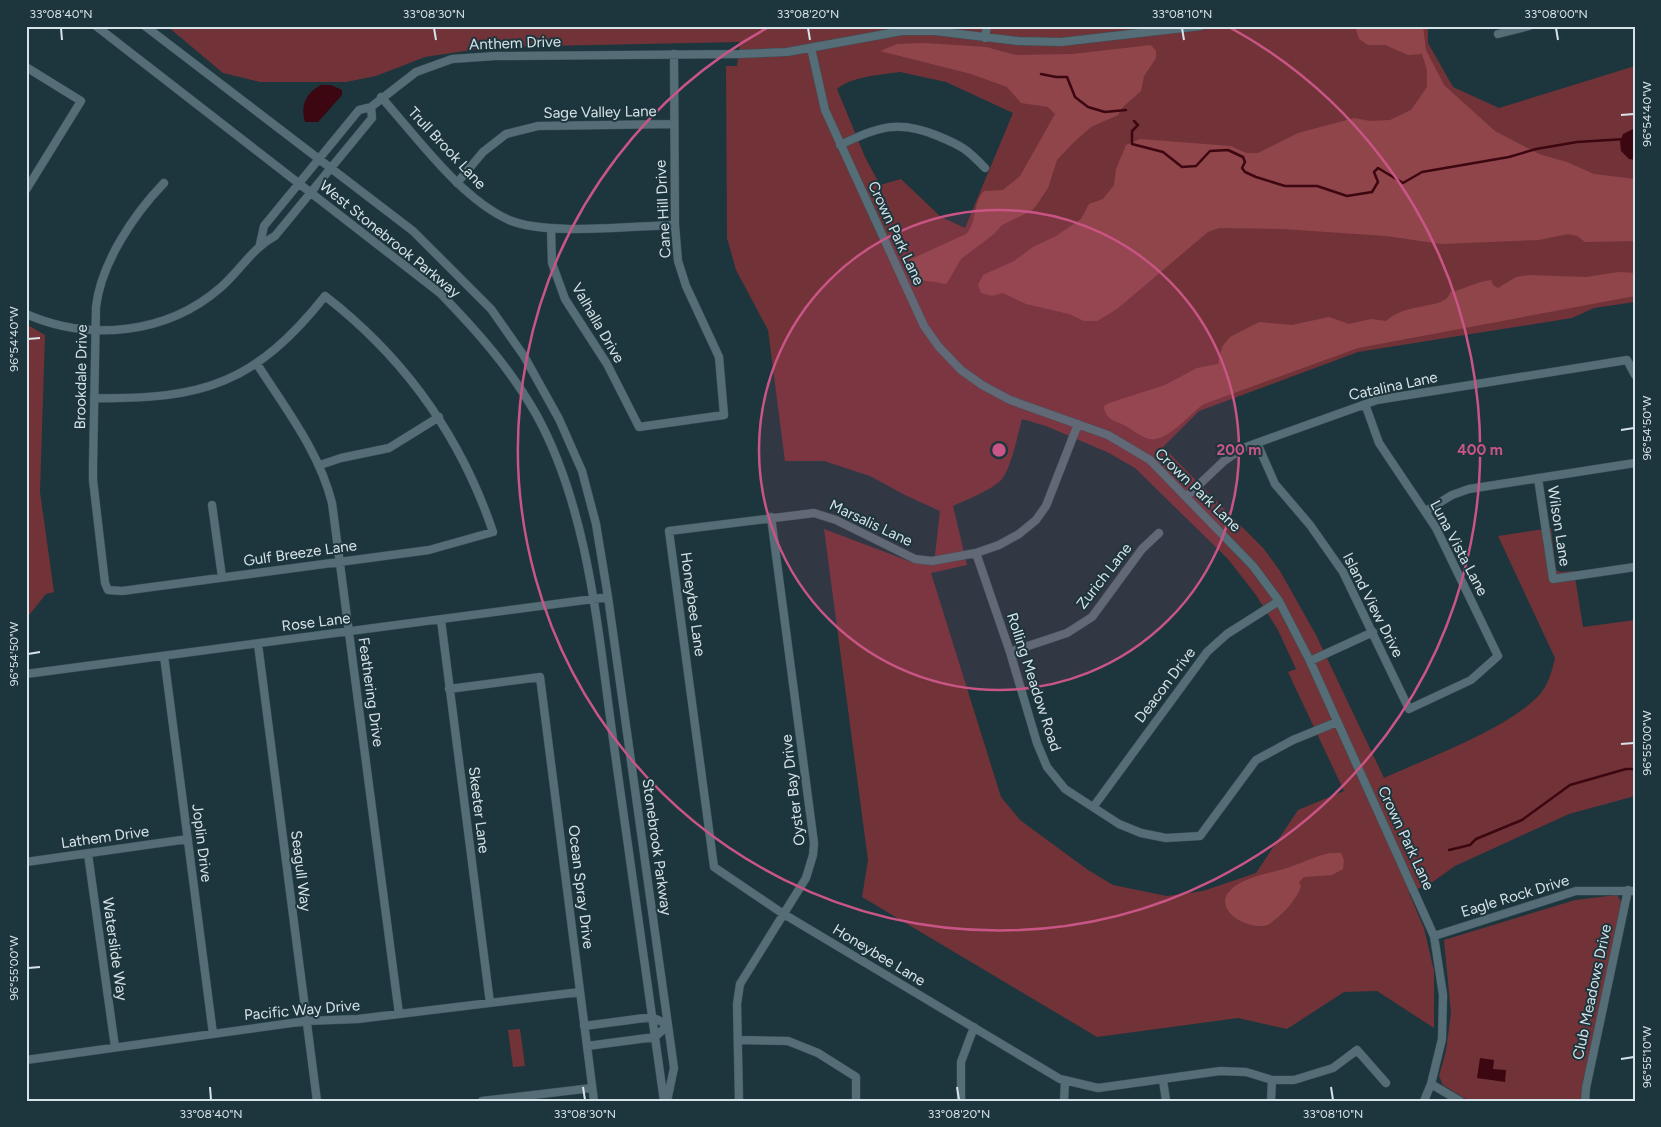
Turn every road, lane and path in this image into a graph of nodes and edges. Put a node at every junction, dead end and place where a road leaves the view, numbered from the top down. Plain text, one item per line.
1 (96, 26) edge
2 (145, 26) edge
3 (987, 26) edge
4 (1201, 26) edge
5 (1529, 26) edge
6 (1498, 34) dead end
7 (986, 38) junction
8 (811, 48) junction
9 (674, 54) junction
10 (26, 67) edge
11 (381, 97) junction
12 (371, 107) junction
13 (674, 124) junction
14 (840, 145) junction
15 (319, 159) junction
16 (330, 168) junction
17 (985, 168) dead end
18 (164, 183) dead end
19 (457, 183) junction
20 (299, 184) junction
21 (26, 190) edge
22 (310, 192) junction
23 (675, 225) junction
24 (551, 229) junction
25 (260, 244) junction
26 (26, 314) edge
27 (96, 330) junction
28 (256, 364) junction
29 (1635, 375) edge
30 (94, 398) junction
31 (1365, 404) junction
32 (439, 417) junction
33 (1078, 424) junction
34 (639, 427) joint
35 (1256, 443) junction
36 (1635, 463) edge
37 (320, 465) junction
38 (1538, 478) junction
39 (1187, 496) junction
40 (212, 505) dead end
41 (1426, 511) junction
42 (771, 517) junction
43 (669, 530) joint
44 (1159, 533) dead end
45 (976, 553) junction
46 (340, 561) junction
47 (1635, 567) edge
48 (222, 577) junction
49 (108, 590) joint
50 (608, 597) junction
51 (593, 600) junction
52 (1279, 601) junction
53 (441, 620) junction
54 (349, 632) junction
55 (1373, 632) junction
56 (258, 644) junction
57 (1010, 652) junction
58 (164, 656) junction
59 (1310, 661) junction
60 (26, 674) edge
61 (449, 689) junction
62 (1409, 709) joint
63 (1337, 722) junction
64 (1094, 806) junction
65 (188, 839) junction
66 (88, 854) junction
67 (26, 862) edge
68 (1631, 890) edge
69 (782, 913) junction
70 (1434, 936) junction
71 (580, 992) junction
72 (490, 1003) junction
73 (399, 1014) junction
74 (652, 1017) junction
75 (306, 1021) junction
76 (668, 1025) junction
77 (584, 1026) junction
78 (974, 1028) junction
79 (214, 1034) junction
80 (655, 1037) junction
81 (738, 1040) junction
82 (587, 1046) junction
83 (115, 1048) junction
84 (26, 1060) edge
85 (1163, 1080) junction
86 (1272, 1080) junction
87 (1065, 1081) junction
88 (1386, 1083) dead end
89 (1431, 1084) junction
90 (592, 1088) junction
91 (317, 1101) edge
92 (482, 1101) edge
93 (594, 1101) edge
94 (665, 1101) edge
95 (740, 1101) edge
96 (856, 1101) edge
97 (961, 1101) edge
98 (1064, 1101) edge
99 (1166, 1101) edge
100 (1271, 1101) edge
101 (1424, 1101) edge
102 (1460, 1101) edge
103 (1585, 1101) edge

1 - 20 street, West Stonebrook Parkway
2 - 15 street, West Stonebrook Parkway
3 - 7 street
4 - 7 street, Anthem Drive
5 - 6 street
7 - 8 street, Anthem Drive
8 - 9 street, Anthem Drive
8 - 14 street, Crown Park Lane
9 - 11 street, Anthem Drive
9 - 13 street, Cane Hill Drive
10 - 21 street
11 - 12 street, Anthem Drive
11 - 19 street, Trull Brook Lane
12 - 15 street, Anthem Drive
12 - 16 street, Anthem Drive
13 - 19 street, Sage Valley Lane
13 - 23 street, Cane Hill Drive
14 - 17 street
14 - 33 street, Crown Park Lane
15 - 16 street, West Stonebrook Parkway
15 - 20 street, Anthem Drive
16 - 22 street, Anthem Drive
16 - 50 street, West Stonebrook Parkway
18 - 27 street, Brookdale Drive
19 - 24 street, Trull Brook Lane
20 - 22 street, West Stonebrook Parkway
20 - 25 street, Anthem Drive
22 - 25 street, Anthem Drive
22 - 51 street, West Stonebrook Parkway
23 - 24 street, Trull Brook Lane
23 - 34 street, Cane Hill Drive
24 - 34 street, Valhalla Drive
25 - 27 street, Anthem Drive
26 - 27 street, Anthem Drive
27 - 30 street, Brookdale Drive
28 - 30 street
28 - 32 street
28 - 37 street, Feathering Drive
29 - 31 street, Catalina Lane
30 - 49 street, Brookdale Drive
31 - 35 street, Catalina Lane
31 - 41 street, Luna Vista Lane
32 - 37 street
32 - 46 street, Gulf Breeze Lane
33 - 39 street, Crown Park Lane
33 - 45 street, Marsalis Lane
35 - 39 street, Catalina Lane
35 - 55 street, Island View Drive
36 - 38 street
37 - 46 street, Feathering Drive
38 - 41 street
38 - 47 street, Wilson Lane
39 - 52 street, Crown Park Lane
40 - 48 street
41 - 62 street, Luna Vista Lane
42 - 43 street, Marsalis Lane
42 - 45 street, Marsalis Lane
42 - 69 street, Oyster Bay Drive
43 - 69 street, Honeybee Lane
44 - 57 street, Zurich Lane
45 - 57 street, Rolling Meadow Road
46 - 48 street, Gulf Breeze Lane
46 - 54 street, Feathering Drive
48 - 49 street, Gulf Breeze Lane
50 - 51 street, Rose Lane
50 - 76 street, Stonebrook Parkway
51 - 53 street, Rose Lane
51 - 74 street, Stonebrook Parkway
52 - 59 street, Crown Park Lane
52 - 64 street, Deacon Drive
53 - 54 street, Rose Lane
53 - 61 street, Skeeter Lane
54 - 56 street, Rose Lane
54 - 73 street, Feathering Drive
55 - 59 street
55 - 62 street, Island View Drive
56 - 58 street, Rose Lane
56 - 75 street, Seagull Way
57 - 64 street, Rolling Meadow Road
58 - 60 street, Rose Lane
58 - 65 street, Joplin Drive
59 - 63 street, Crown Park Lane
61 - 71 street, Ocean Spray Drive
61 - 72 street, Skeeter Lane
63 - 64 street, Rolling Meadow Road
63 - 70 street, Crown Park Lane
65 - 66 street, Lathem Drive
65 - 79 street, Joplin Drive
66 - 67 street, Lathem Drive
66 - 83 street, Waterslide Way
68 - 70 street, Eagle Rock Drive
68 - 103 street, Club Meadows Drive
69 - 78 street, Honeybee Lane
69 - 81 street, Oyster Bay Drive
70 - 89 street, Crown Park Lane
71 - 72 street, Pacific Way Drive
71 - 77 street, Ocean Spray Drive
72 - 73 street, Pacific Way Drive
73 - 75 street, Pacific Way Drive
74 - 76 street
74 - 77 street
74 - 80 street, Stonebrook Parkway
75 - 79 street, Pacific Way Drive
75 - 91 street, Seagull Way
76 - 80 street
76 - 94 street, Stonebrook Parkway
77 - 82 street, Ocean Spray Drive
78 - 87 street, Honeybee Lane
78 - 97 street
79 - 83 street, Pacific Way Drive
80 - 82 street
80 - 94 street, Stonebrook Parkway
81 - 95 street, Oyster Bay Drive
81 - 96 street
82 - 90 street, Ocean Spray Drive
83 - 84 street, Pacific Way Drive
85 - 86 street, Honeybee Lane
85 - 87 street, Honeybee Lane
85 - 99 street
86 - 88 street, Honeybee Lane
86 - 100 street
87 - 98 street
89 - 101 street, Crown Park Lane
89 - 102 street
90 - 92 street
90 - 93 street, Ocean Spray Drive

